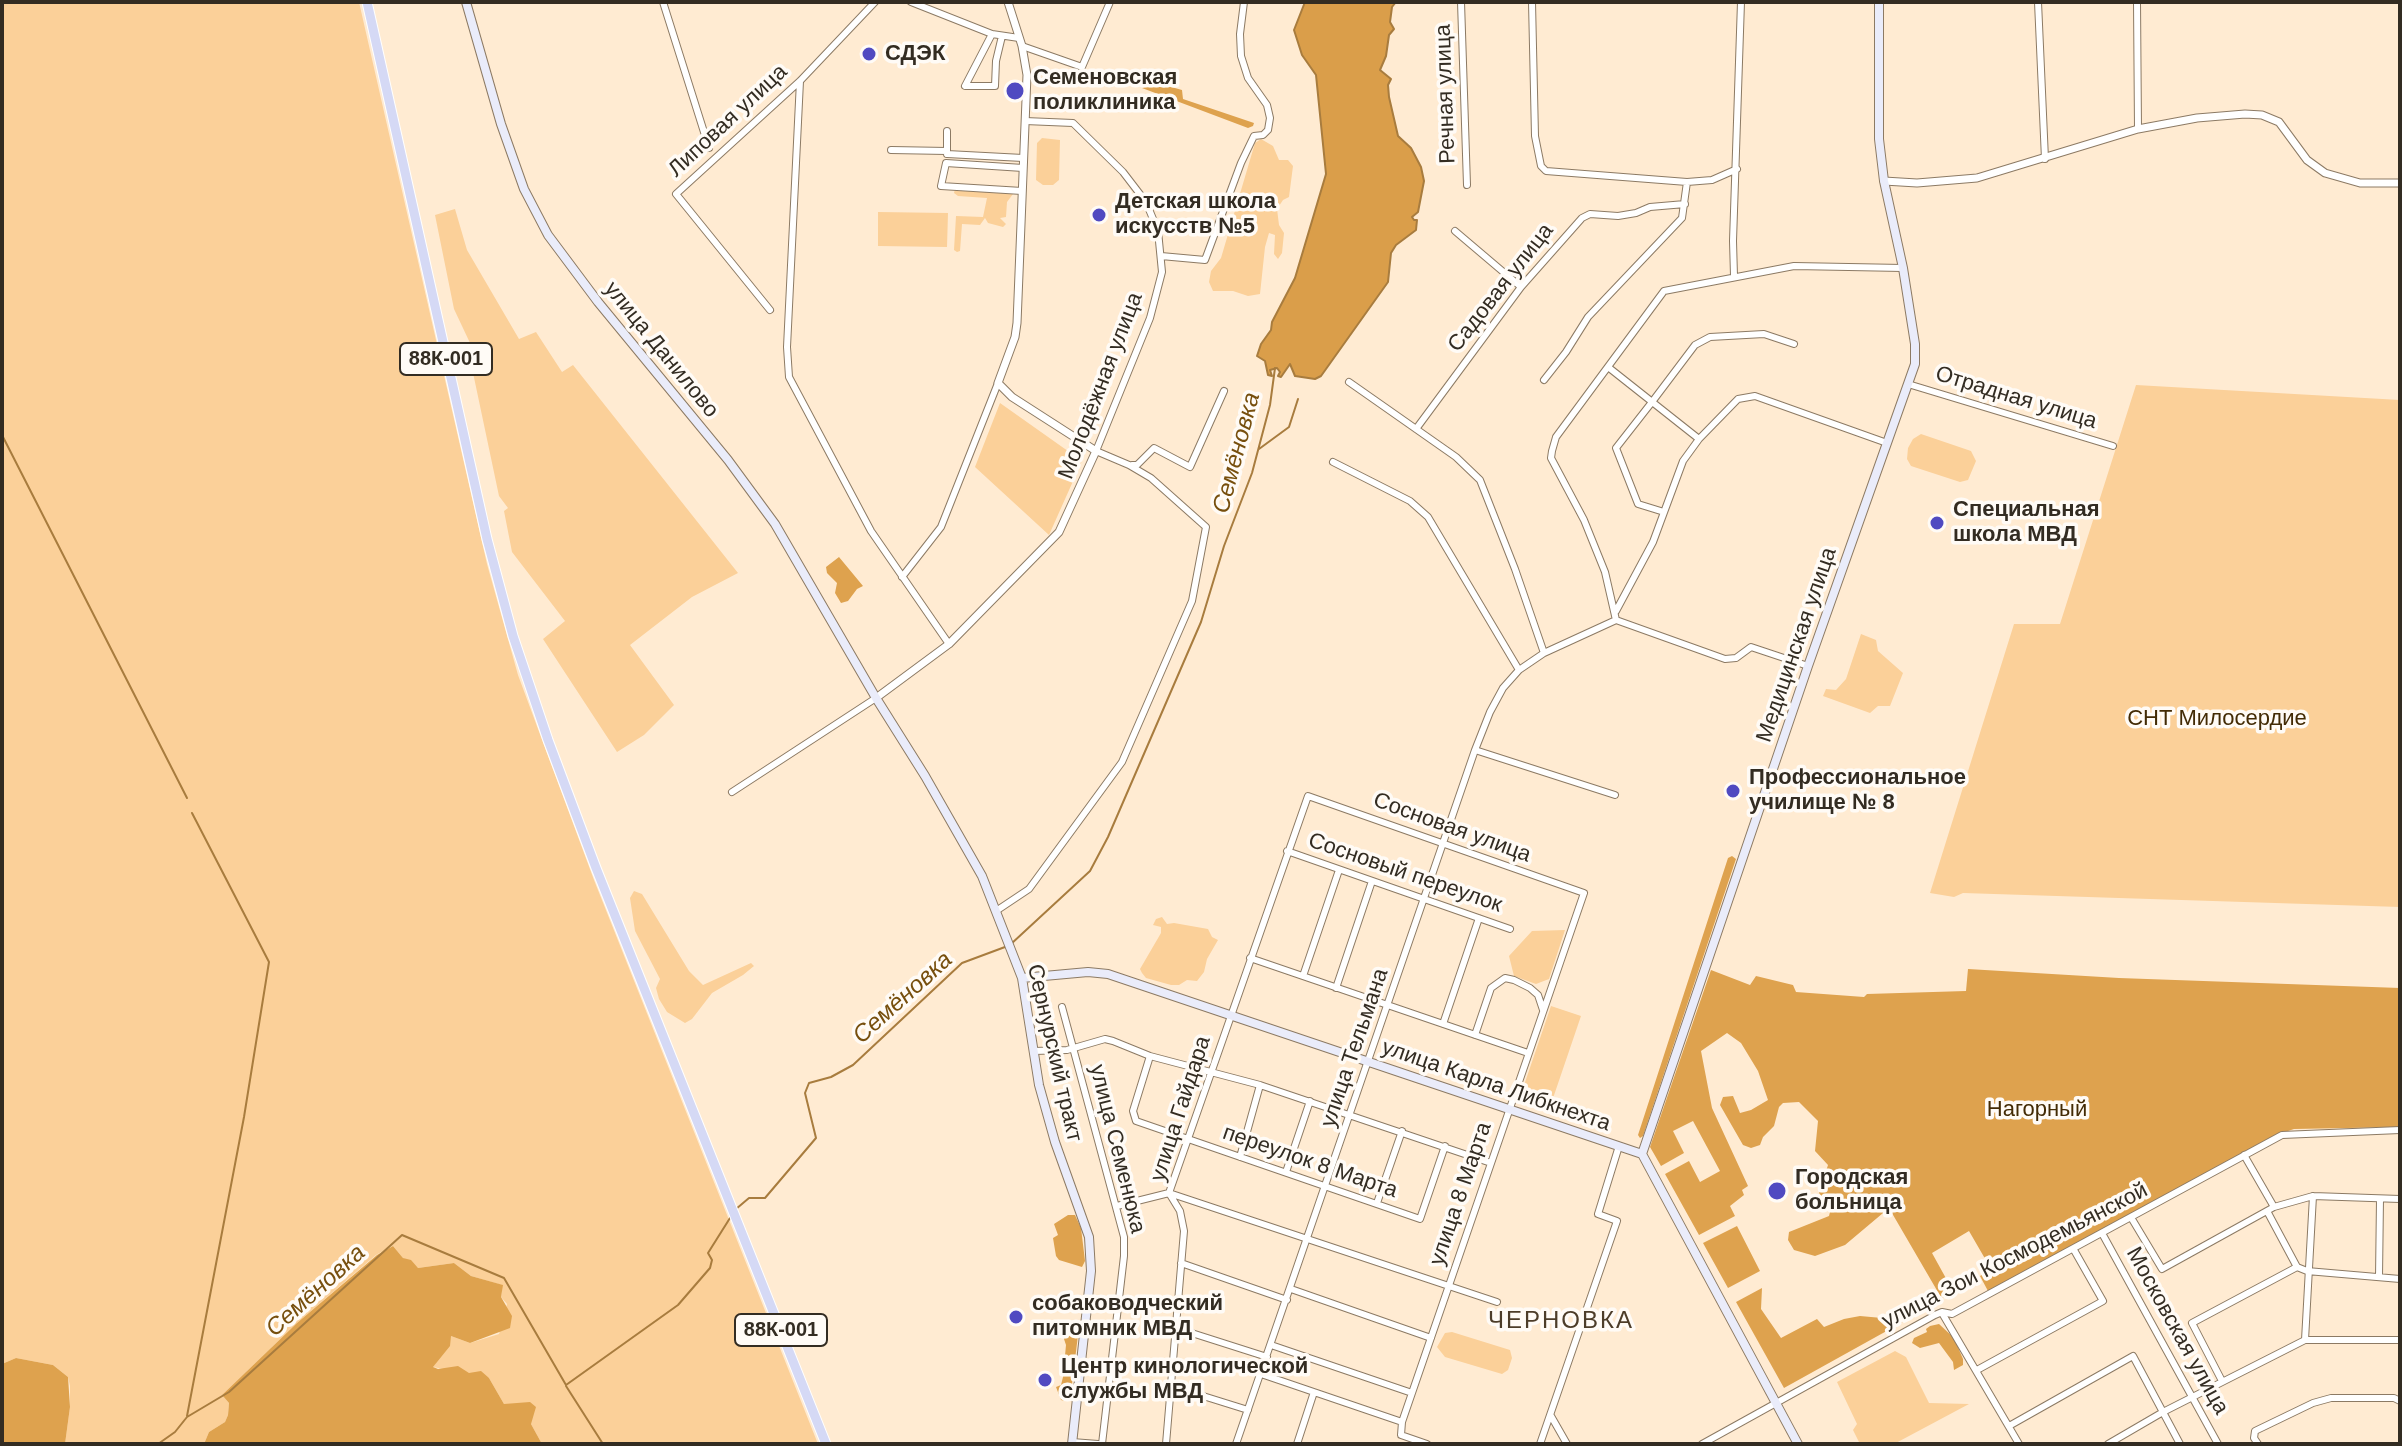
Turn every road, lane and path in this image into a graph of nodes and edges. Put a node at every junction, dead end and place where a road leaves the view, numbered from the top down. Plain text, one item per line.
1 (367, 2) edge
2 (466, 2) edge
3 (663, 2) edge
4 (875, 2) edge
5 (911, 2) edge
6 (1008, 2) edge
7 (1110, 2) edge
8 (1244, 2) edge
9 (1461, 2) edge
10 (1532, 2) edge
11 (1741, 2) edge
12 (1879, 2) edge
13 (2038, 2) edge
14 (2137, 2) edge
15 (992, 34) junction
16 (1002, 36) junction
17 (1021, 42) junction
18 (800, 81) junction
19 (1025, 121) junction
20 (2138, 129) junction
21 (947, 131) dead end
22 (709, 148) dead end
23 (891, 150) dead end
24 (947, 153) junction
25 (1023, 158) junction
26 (2045, 159) junction
27 (946, 163) junction
28 (1023, 168) junction
29 (1737, 169) junction
30 (1884, 181) junction
31 (1687, 182) junction
32 (2400, 183) edge
33 (1467, 185) dead end
34 (1022, 191) junction
35 (1685, 204) junction
36 (1455, 231) dead end
37 (1161, 256) junction
38 (1903, 268) junction
39 (1734, 276) junction
40 (1521, 287) junction
41 (770, 310) dead end
42 (1794, 344) dead end
43 (1608, 367) junction
44 (1544, 380) dead end
45 (1349, 382) dead end
46 (998, 383) junction
47 (1908, 384) junction
48 (1224, 391) dead end
49 (1652, 402) junction
50 (1416, 429) junction
51 (1699, 439) junction
52 (1887, 443) junction
53 (2113, 446) dead end
54 (1096, 451) junction
55 (1333, 462) dead end
56 (1129, 465) junction
57 (1664, 512) junction
58 (902, 577) junction
59 (1616, 611) junction
60 (1616, 620) junction
61 (949, 644) junction
62 (1544, 653) junction
63 (1808, 666) junction
64 (1519, 670) junction
65 (876, 698) junction
66 (1475, 750) junction
67 (732, 792) dead end
68 (1615, 795) dead end
69 (1308, 796) joint
70 (1444, 846) junction
71 (1287, 851) junction
72 (1339, 870) junction
73 (1372, 881) junction
74 (1584, 893) joint
75 (1425, 900) junction
76 (996, 911) junction
77 (1479, 918) junction
78 (1510, 929) dead end
79 (1250, 958) junction
80 (1303, 976) junction
81 (1022, 978) junction
82 (1336, 988) junction
83 (1389, 1006) junction
84 (1062, 1007) dead end
85 (1543, 1010) junction
86 (1231, 1015) junction
87 (1443, 1024) junction
88 (1475, 1035) junction
89 (1072, 1048) junction
90 (1034, 1051) junction
91 (1528, 1053) junction
92 (1150, 1056) junction
93 (1370, 1062) junction
94 (1212, 1071) junction
95 (1260, 1085) junction
96 (1310, 1101) junction
97 (1509, 1109) junction
98 (1352, 1114) junction
99 (2400, 1130) edge
100 (1402, 1131) junction
101 (1188, 1139) junction
102 (1445, 1146) junction
103 (1619, 1146) junction
104 (1642, 1154) junction
105 (2244, 1155) junction
106 (1240, 1157) junction
107 (1491, 1163) junction
108 (1286, 1172) junction
109 (1327, 1186) junction
110 (1169, 1193) junction
111 (2313, 1196) junction
112 (2380, 1199) junction
113 (2400, 1199) edge
114 (1377, 1203) junction
115 (1117, 1206) junction
116 (2274, 1207) junction
117 (2267, 1211) junction
118 (2132, 1219) junction
119 (2103, 1235) junction
120 (1308, 1239) junction
121 (2074, 1250) junction
122 (1181, 1263) junction
123 (2297, 1267) junction
124 (2307, 1271) junction
125 (2379, 1277) junction
126 (2400, 1279) edge
127 (1449, 1286) junction
128 (1291, 1289) junction
129 (1287, 1300) junction
130 (1497, 1302) dead end
131 (1942, 1312) junction
132 (1176, 1328) junction
133 (1431, 1338) junction
134 (2305, 1340) junction
135 (2400, 1340) edge
136 (1271, 1345) junction
137 (1267, 1357) junction
138 (1977, 1370) junction
139 (1261, 1374) junction
140 (2222, 1381) junction
141 (1171, 1386) junction
142 (1314, 1392) junction
143 (1412, 1393) junction
144 (2193, 1396) junction
145 (1778, 1401) junction
146 (2400, 1401) edge
147 (1248, 1410) junction
148 (2163, 1412) junction
149 (1551, 1415) junction
150 (1402, 1422) junction
151 (2009, 1426) junction
152 (1072, 1443) edge
153 (826, 1444) edge
154 (1100, 1444) edge
155 (1166, 1444) edge
156 (1236, 1444) edge
157 (1297, 1444) edge
158 (1427, 1444) edge
159 (1540, 1444) edge
160 (1567, 1444) edge
161 (1702, 1444) edge
162 (1798, 1444) edge
163 (2019, 1444) edge
164 (2110, 1444) edge
165 (2180, 1444) edge
166 (2218, 1444) edge
167 (2258, 1444) edge

1 - 153 main road, 88К-001
2 - 65 main road, улица Данилово
3 - 22 street
4 - 18 street, Липовая улица
5 - 15 street
6 - 17 street
7 - 17 street
8 - 37 street
9 - 33 street, Речная улица
10 - 31 street
11 - 29 street
12 - 30 main road, Медицинская улица
13 - 26 street
14 - 20 street
15 - 16 street
15 - 16 street
16 - 17 street
17 - 19 street
18 - 41 street, Липовая улица
18 - 58 street
19 - 25 street
19 - 37 street, Молодёжная улица
20 - 26 street
20 - 32 street
21 - 24 street
23 - 24 street
24 - 25 street
24 - 27 street
25 - 28 street
26 - 30 street
27 - 28 street
27 - 34 street
28 - 34 street
29 - 31 street
29 - 39 street
30 - 38 main road, Медицинская улица
31 - 35 street
34 - 46 street
35 - 40 street, Садовая улица
35 - 44 street
36 - 40 street
37 - 54 street, Молодёжная улица
38 - 39 street
38 - 47 main road, Медицинская улица
39 - 43 street
40 - 50 street, Садовая улица
42 - 49 street
43 - 49 street
43 - 59 street
45 - 50 street
46 - 54 street
46 - 58 street
47 - 52 main road, Медицинская улица
47 - 53 street, Отрадная улица
48 - 56 street
49 - 51 street
49 - 57 street
50 - 62 street
51 - 52 street
51 - 57 street
52 - 63 main road, Медицинская улица
54 - 56 street
54 - 61 street, Молодёжная улица
55 - 64 street
56 - 76 street
57 - 59 street
58 - 61 street
59 - 60 street
60 - 62 street
60 - 63 street
61 - 65 street, Молодёжная улица
62 - 64 street
63 - 104 main road, Медицинская улица
64 - 66 street, улица Тельмана
65 - 67 street
65 - 76 main road, Сернурский тракт
66 - 68 street
66 - 70 street, улица Тельмана
69 - 70 street, Сосновая улица
69 - 71 street, улица Гайдара
70 - 74 street, Сосновая улица
70 - 75 street, улица Тельмана
71 - 72 street, Сосновый переулок
71 - 79 street, улица Гайдара
72 - 73 street, Сосновый переулок
72 - 80 street
73 - 75 street, Сосновый переулок
73 - 82 street
74 - 85 street, улица 8 Марта
75 - 77 street, Сосновый переулок
75 - 83 street, улица Тельмана
76 - 81 main road, Сернурский тракт
77 - 78 street, Сосновый переулок
77 - 87 street
79 - 80 street
79 - 86 street, улица Гайдара
80 - 82 street
81 - 86 main road, улица Карла Либкнехта
81 - 90 main road, Сернурский тракт
82 - 83 street
83 - 87 street
83 - 93 street, улица Тельмана
84 - 89 street, улица Семенюка
85 - 88 street
85 - 91 street, улица 8 Марта
86 - 93 main road, улица Карла Либкнехта
86 - 94 street, улица Гайдара
87 - 88 street
88 - 91 street
89 - 90 street
89 - 92 street
89 - 115 street, улица Семенюка
90 - 152 main road, Сернурский тракт
91 - 97 street, улица 8 Марта
92 - 94 street
92 - 101 street, переулок 8 Марта
93 - 97 main road, улица Карла Либкнехта
93 - 98 street, улица Тельмана
94 - 95 street
94 - 101 street, улица Гайдара
95 - 96 street
95 - 106 street
96 - 98 street
96 - 108 street
97 - 103 main road, улица Карла Либкнехта
97 - 107 street, улица 8 Марта
98 - 100 street
98 - 109 street, улица Тельмана
99 - 105 street, улица Зои Космодемьянской
100 - 102 street
100 - 114 street
101 - 106 street, переулок 8 Марта
101 - 110 street, улица Гайдара
102 - 107 street
102 - 114 street, переулок 8 Марта
103 - 104 main road, улица Карла Либкнехта
103 - 149 street
104 - 145 main road
105 - 116 street
105 - 118 street, улица Зои Космодемьянской
106 - 108 street, переулок 8 Марта
107 - 127 street, улица 8 Марта
108 - 109 street, переулок 8 Марта
109 - 114 street, переулок 8 Марта
109 - 120 street, улица Тельмана
110 - 115 street
110 - 120 street
110 - 122 street, улица Гайдара
111 - 112 street
111 - 116 street
111 - 124 street
112 - 113 street
112 - 125 street
115 - 154 street, улица Семенюка
116 - 117 street
117 - 118 street
117 - 123 street
118 - 119 street, улица Зои Космодемьянской
119 - 121 street, улица Зои Космодемьянской
119 - 144 street, Московская улица
120 - 127 street
120 - 128 street, улица Тельмана
121 - 131 street, улица Зои Космодемьянской
121 - 138 street
122 - 129 street
122 - 132 street, улица Гайдара
123 - 124 street
123 - 140 street
124 - 125 street
124 - 134 street
125 - 126 street
127 - 130 street
127 - 133 street, улица 8 Марта
128 - 129 street, улица Тельмана
128 - 133 street
129 - 136 street, улица Тельмана
131 - 138 street
131 - 145 street, улица Зои Космодемьянской
132 - 137 street
132 - 141 street, улица Гайдара
133 - 143 street, улица 8 Марта
134 - 135 street
134 - 140 street
136 - 137 street, улица Тельмана
136 - 143 street
137 - 139 street, улица Тельмана
138 - 151 street
139 - 142 street
139 - 147 street, улица Тельмана
140 - 144 street
141 - 147 street
141 - 155 street, улица Гайдара
142 - 150 street
142 - 157 street
143 - 150 street, улица 8 Марта
144 - 148 street
144 - 166 street, Московская улица
145 - 161 street, улица Зои Космодемьянской
145 - 162 main road
146 - 167 street
147 - 156 street, улица Тельмана
148 - 151 street
148 - 164 street
148 - 165 street
149 - 159 street
149 - 160 street
150 - 158 street
151 - 163 street
152 - 154 street

